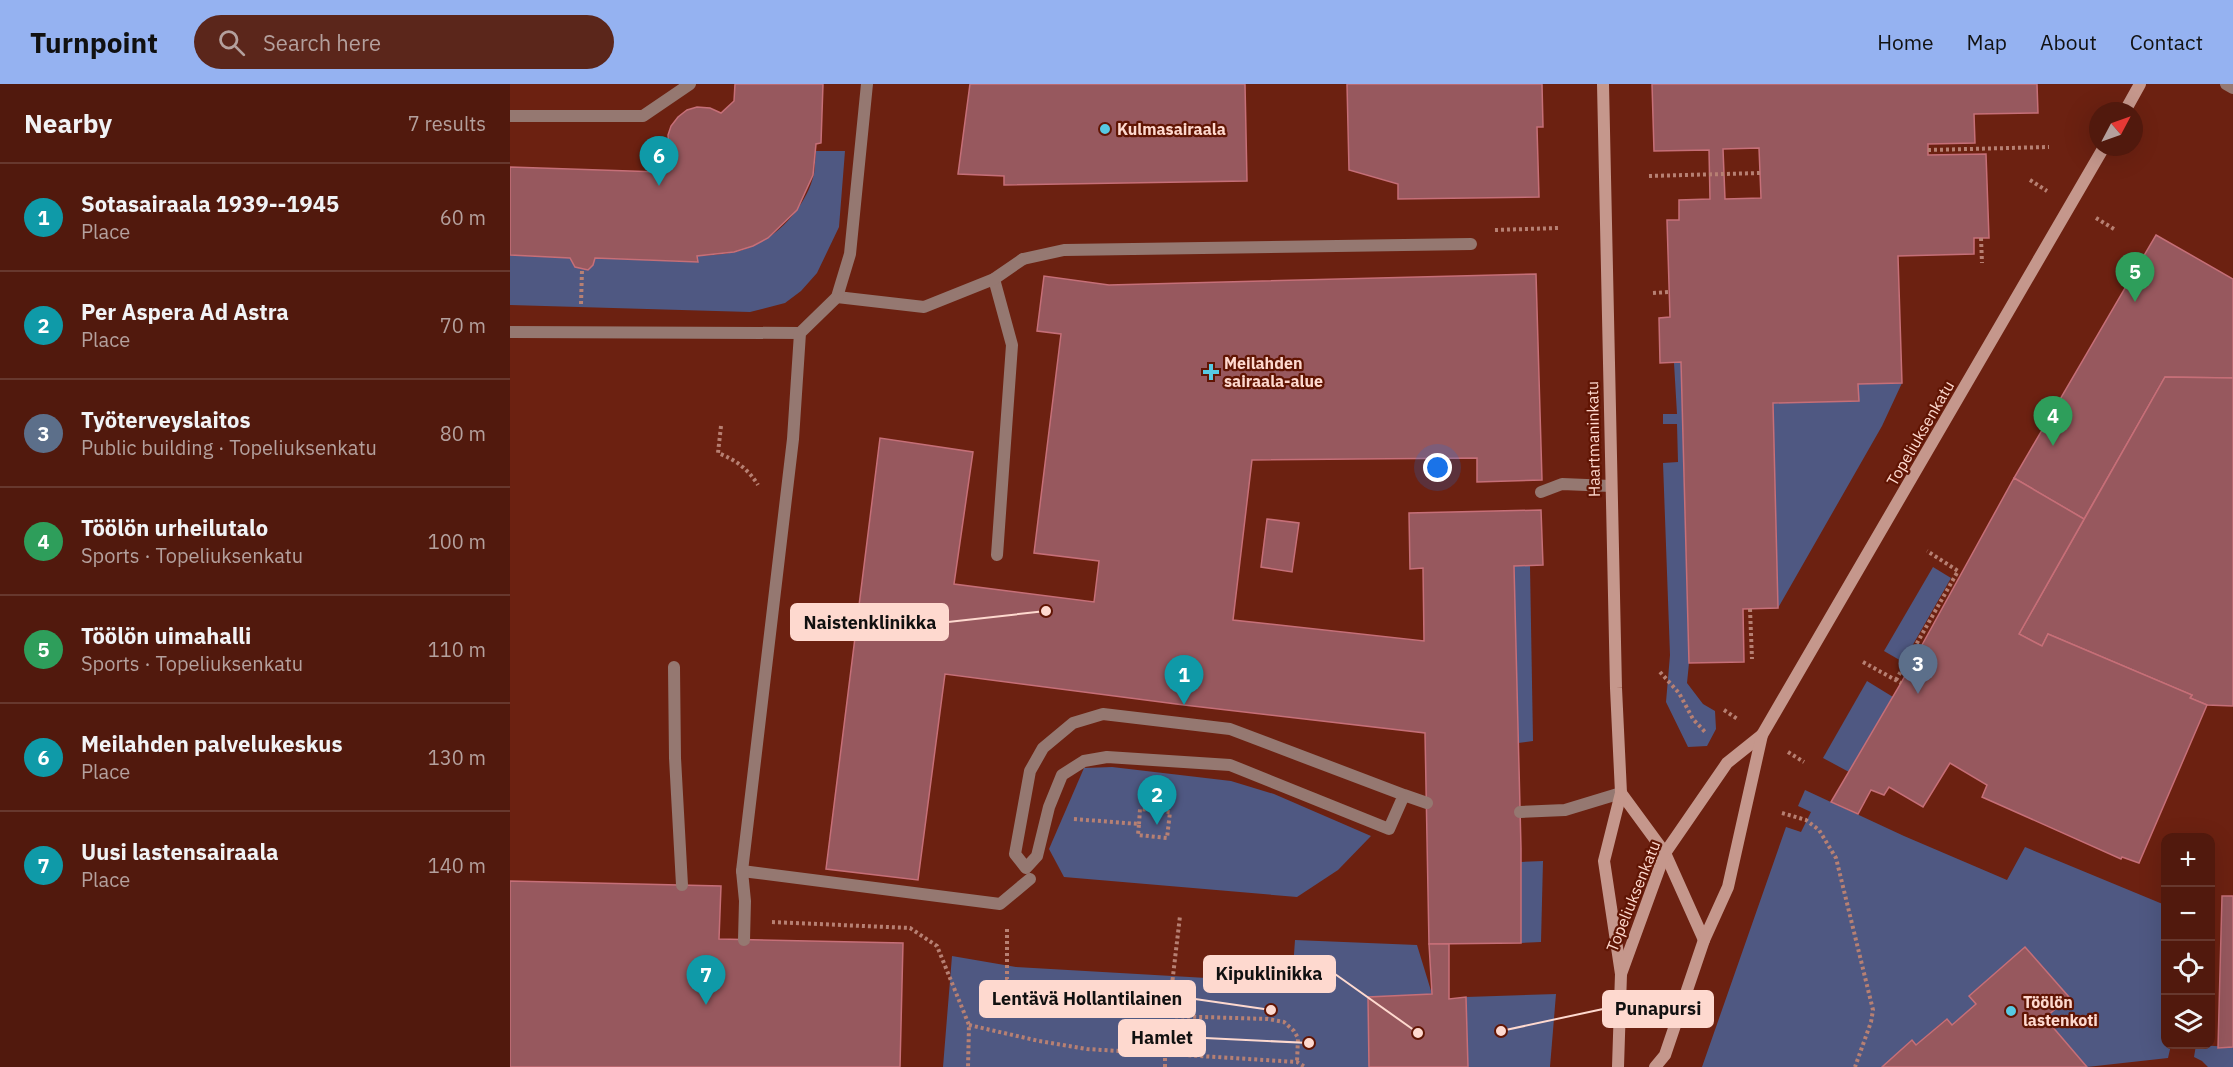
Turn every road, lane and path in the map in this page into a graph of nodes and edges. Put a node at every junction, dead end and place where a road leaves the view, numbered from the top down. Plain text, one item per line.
1 (690, 84) edge
2 (867, 84) edge
3 (1603, 84) edge
4 (2140, 84) edge
5 (2226, 84) edge
6 (2233, 88) edge
7 (2130, 102) edge
8 (510, 116) edge
9 (2049, 147) dead end
10 (1928, 150) dead end
11 (2099, 156) edge
12 (1760, 172) dead end
13 (1649, 176) dead end
14 (1558, 228) dead end
15 (1484, 230) dead end
16 (1981, 238) dead end
17 (1471, 244) dead end
18 (1982, 264) dead end
19 (582, 270) dead end
20 (994, 279) junction
21 (1670, 292) dead end
22 (1653, 293) dead end
23 (837, 297) junction
24 (510, 332) edge
25 (580, 332) junction
26 (800, 333) junction
27 (1611, 486) junction
28 (1541, 492) dead end
29 (1927, 551) dead end
30 (997, 555) dead end
31 (1750, 609) dead end
32 (1752, 659) dead end
33 (1863, 662) dead end
34 (674, 667) dead end
35 (1660, 672) dead end
36 (1706, 734) dead end
37 (1762, 735) junction
38 (1621, 793) junction
39 (1404, 795) junction
40 (1427, 802) dead end
41 (1520, 812) dead end
42 (1782, 813) dead end
43 (1046, 816) junction
44 (1139, 824) junction
45 (1665, 853) junction
46 (742, 872) junction
47 (1030, 879) dead end
48 (681, 885) dead end
49 (1000, 904) junction
50 (1180, 916) dead end
51 (773, 923) dead end
52 (744, 940) dead end
53 (1704, 940) junction
54 (1621, 974) junction
55 (1170, 1016) junction
56 (969, 1025) junction
57 (1165, 1052) junction
58 (1297, 1062) junction
59 (968, 1067) edge
60 (1165, 1067) edge
61 (1305, 1067) edge
62 (1618, 1067) edge
63 (1655, 1067) edge
64 (1855, 1067) edge

1 - 8 street
2 - 23 street
3 - 27 main road, Haartmaninkatu
4 - 7 main road
5 - 6 street
9 - 10 path
11 - 37 main road, Topeliuksenkatu
12 - 13 path
14 - 15 path
16 - 18 path
17 - 20 street
19 - 25 path
20 - 23 street
20 - 30 street
21 - 22 path
23 - 26 street
24 - 25 street
25 - 26 street
26 - 46 street
27 - 28 street
27 - 38 main road, Haartmaninkatu
29 - 33 path
31 - 32 path
34 - 48 street
35 - 36 path
37 - 45 main road, Topeliuksenkatu
37 - 53 main road, Topeliuksenkatu
38 - 41 street
38 - 45 main road
38 - 54 main road, Haartmaninkatu
39 - 40 street
39 - 43 street
39 - 43 street
42 - 64 path
43 - 44 path
44 - 44 path
45 - 53 main road
45 - 54 main road, Topeliuksenkatu
46 - 49 street
46 - 52 street
47 - 49 street
49 - 55 path
50 - 55 path
51 - 56 path
53 - 63 main road, Topeliuksenkatu
54 - 62 main road, Topeliuksenkatu
55 - 58 path
56 - 57 path
56 - 59 path
57 - 58 path
57 - 60 path
58 - 61 path

